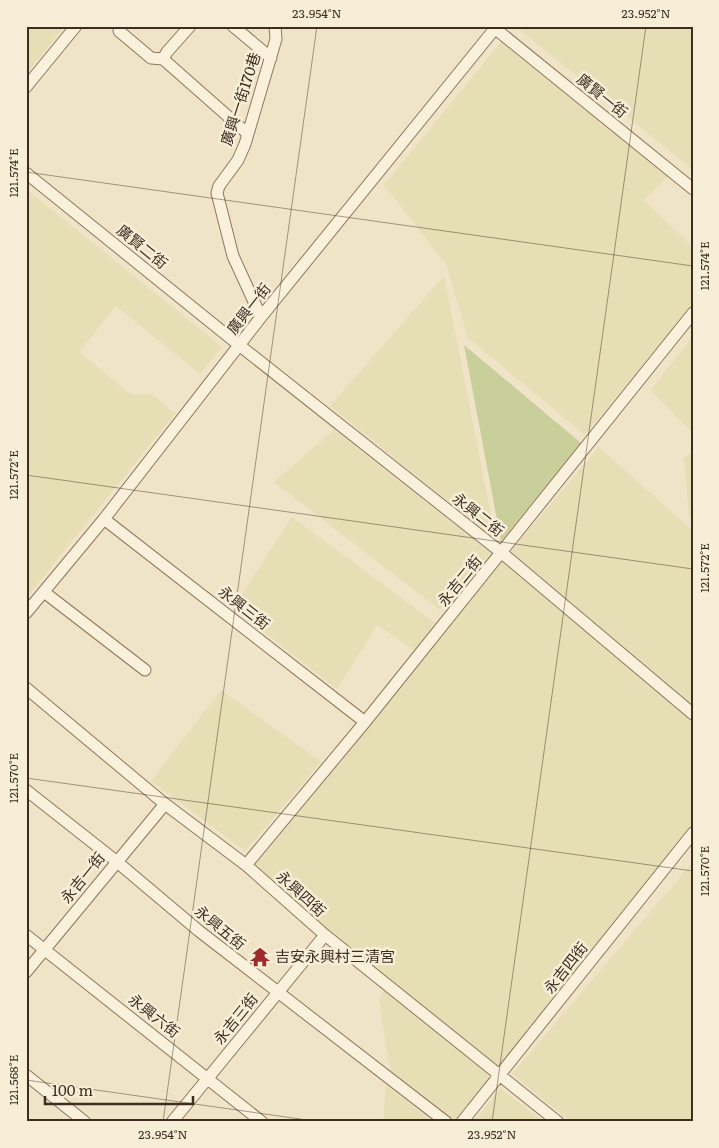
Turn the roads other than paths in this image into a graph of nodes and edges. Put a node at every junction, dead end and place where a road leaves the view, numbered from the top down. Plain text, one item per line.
1 (76, 26) edge
2 (190, 26) edge
3 (233, 26) edge
4 (275, 26) edge
5 (495, 27) edge
6 (119, 31) dead end
7 (271, 58) junction
8 (163, 59) junction
9 (26, 87) edge
10 (248, 134) junction
11 (26, 173) edge
12 (693, 189) edge
13 (693, 313) edge
14 (261, 317) junction
15 (240, 345) junction
16 (104, 519) junction
17 (502, 553) junction
18 (44, 592) junction
19 (26, 613) edge
20 (145, 670) dead end
21 (26, 688) edge
22 (693, 714) edge
23 (365, 722) junction
24 (26, 790) edge
25 (165, 804) junction
26 (693, 832) edge
27 (116, 861) junction
28 (246, 865) junction
29 (26, 935) edge
30 (325, 935) junction
31 (44, 950) junction
32 (26, 972) edge
33 (278, 992) junction
34 (26, 1075) edge
35 (500, 1075) junction
36 (208, 1078) junction
37 (85, 1122) edge
38 (172, 1122) edge
39 (262, 1122) edge
40 (446, 1122) edge
41 (462, 1122) edge
42 (558, 1122) edge

1 - 9 street
2 - 8 street
3 - 7 street
4 - 7 street, 廣興一街170巷
5 - 12 street, 廣賢一街
5 - 14 street, 廣興一街
6 - 8 street
7 - 10 street, 廣興一街170巷
8 - 10 street
10 - 14 street, 廣興一街170巷
11 - 15 street, 廣賢二街
13 - 17 street, 永吉二街
14 - 15 street, 廣興一街
15 - 16 street, 廣興一街
15 - 17 street, 永興二街
16 - 18 street, 廣興一街
16 - 23 street, 永興三街
17 - 22 street, 永興二街
17 - 23 street, 永吉二街
18 - 19 street, 廣興一街
18 - 20 street
21 - 25 street, 永興四街
23 - 28 street, 永吉二街
24 - 27 street, 永興五街
25 - 27 street, 永吉一街
25 - 28 street, 永興四街
26 - 35 street, 永吉四街
27 - 31 street, 永吉一街
27 - 33 street, 永興五街
28 - 30 street, 永興四街
29 - 31 street, 永興六街
30 - 33 street, 永吉三街
30 - 35 street, 永興四街
31 - 32 street, 永吉一街
31 - 36 street, 永興六街
33 - 36 street, 永吉三街
33 - 40 street, 永興五街
34 - 37 street
35 - 41 street, 永吉四街
35 - 42 street, 永興四街
36 - 38 street, 永吉三街
36 - 39 street, 永興六街

